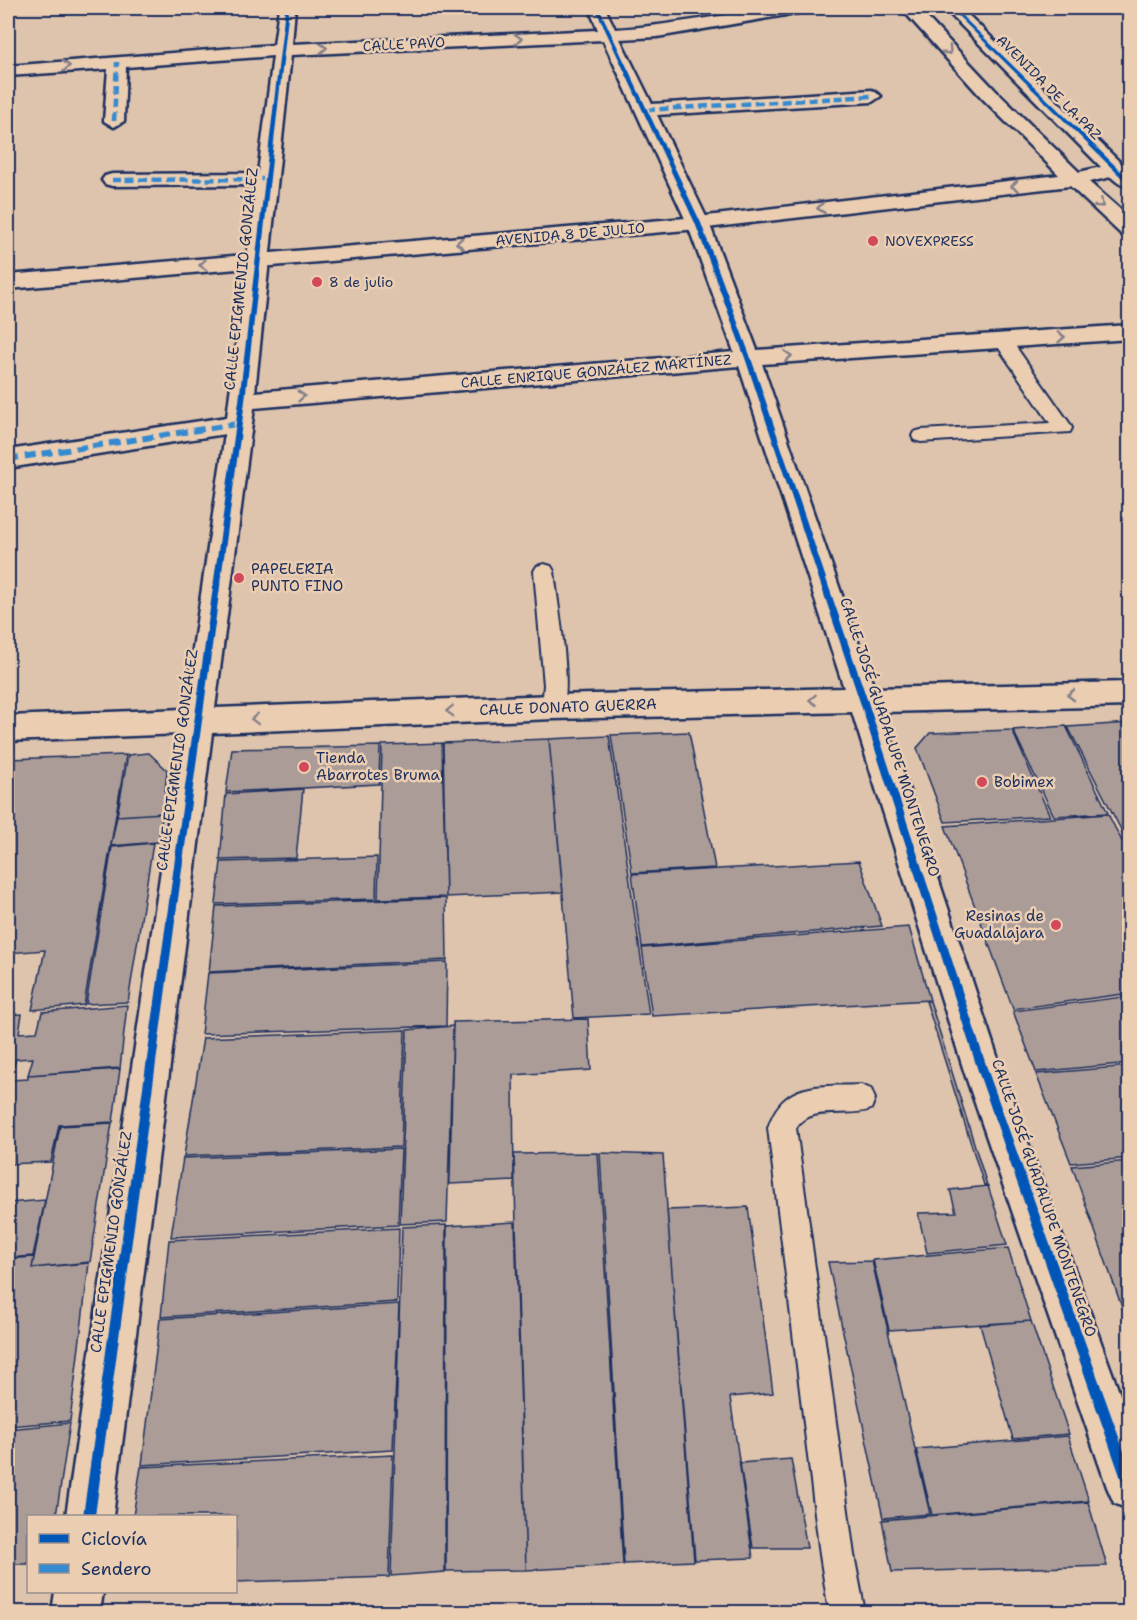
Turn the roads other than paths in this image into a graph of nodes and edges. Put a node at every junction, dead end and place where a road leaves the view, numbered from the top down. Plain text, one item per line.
1 (287, 8) edge
2 (597, 8) edge
3 (798, 8) edge
4 (909, 8) edge
5 (952, 8) edge
6 (611, 34) junction
7 (282, 50) junction
8 (117, 62) junction
9 (8, 71) edge
10 (872, 96) dead end
11 (646, 110) junction
12 (114, 121) dead end
13 (1121, 168) edge
14 (267, 179) junction
15 (112, 180) dead end
16 (1073, 180) junction
17 (1130, 184) edge
18 (698, 223) junction
19 (1130, 230) edge
20 (258, 260) junction
21 (8, 282) edge
22 (1130, 332) edge
23 (1003, 341) junction
24 (748, 358) junction
25 (240, 413) junction
26 (921, 436) dead end
27 (8, 459) edge
28 (544, 571) dead end
29 (1130, 694) edge
30 (863, 699) junction
31 (553, 707) junction
32 (197, 721) junction
33 (8, 728) edge
34 (861, 1099) dead end
35 (1130, 1487) edge
36 (89, 1515) edge
37 (79, 1593) edge
38 (76, 1612) edge
39 (847, 1612) edge

1 - 7 street, CALLE EPIGMENIO GONZÁLEZ
2 - 6 street, CALLE JOSÉ GUADALUPE MONTENEGRO
3 - 6 street, CALLE PAVO
4 -> 16 street
5 - 13 street, AVENIDA DE LA PAZ
7 -> 6 street, CALLE PAVO
6 - 11 street, CALLE JOSÉ GUADALUPE MONTENEGRO
7 - 8 street, CALLE PAVO
7 - 14 street, CALLE EPIGMENIO GONZÁLEZ
9 -> 8 street, CALLE PAVO
8 - 12 street
10 - 11 street
11 - 18 street, CALLE JOSÉ GUADALUPE MONTENEGRO
13 - 16 street, AVENIDA 8 DE JULIO
13 - 17 street, AVENIDA DE LA PAZ
14 - 15 street
14 - 20 street, CALLE EPIGMENIO GONZÁLEZ
16 -> 18 street, AVENIDA 8 DE JULIO
16 -> 19 street
18 -> 20 street, AVENIDA 8 DE JULIO
18 - 24 street, CALLE JOSÉ GUADALUPE MONTENEGRO
20 -> 21 street, AVENIDA 8 DE JULIO
20 - 25 street, CALLE EPIGMENIO GONZÁLEZ
23 -> 22 street, CALLE ENRIQUE GONZÁLEZ MARTÍNEZ
24 -> 23 street, CALLE ENRIQUE GONZÁLEZ MARTÍNEZ
23 - 26 lane
25 -> 24 street, CALLE ENRIQUE GONZÁLEZ MARTÍNEZ
24 - 30 street, CALLE JOSÉ GUADALUPE MONTENEGRO
25 - 27 street, CALLE ENRIQUE GONZÁLEZ MARTÍNEZ
25 - 32 street, CALLE EPIGMENIO GONZÁLEZ
28 - 31 lane
29 -> 30 street, CALLE DONATO GUERRA
30 -> 31 street, CALLE DONATO GUERRA
30 - 35 street, CALLE JOSÉ GUADALUPE MONTENEGRO
31 -> 32 street, CALLE DONATO GUERRA
32 - 33 street, CALLE DONATO GUERRA
32 - 36 street, CALLE EPIGMENIO GONZÁLEZ
34 - 39 lane
37 - 38 street

